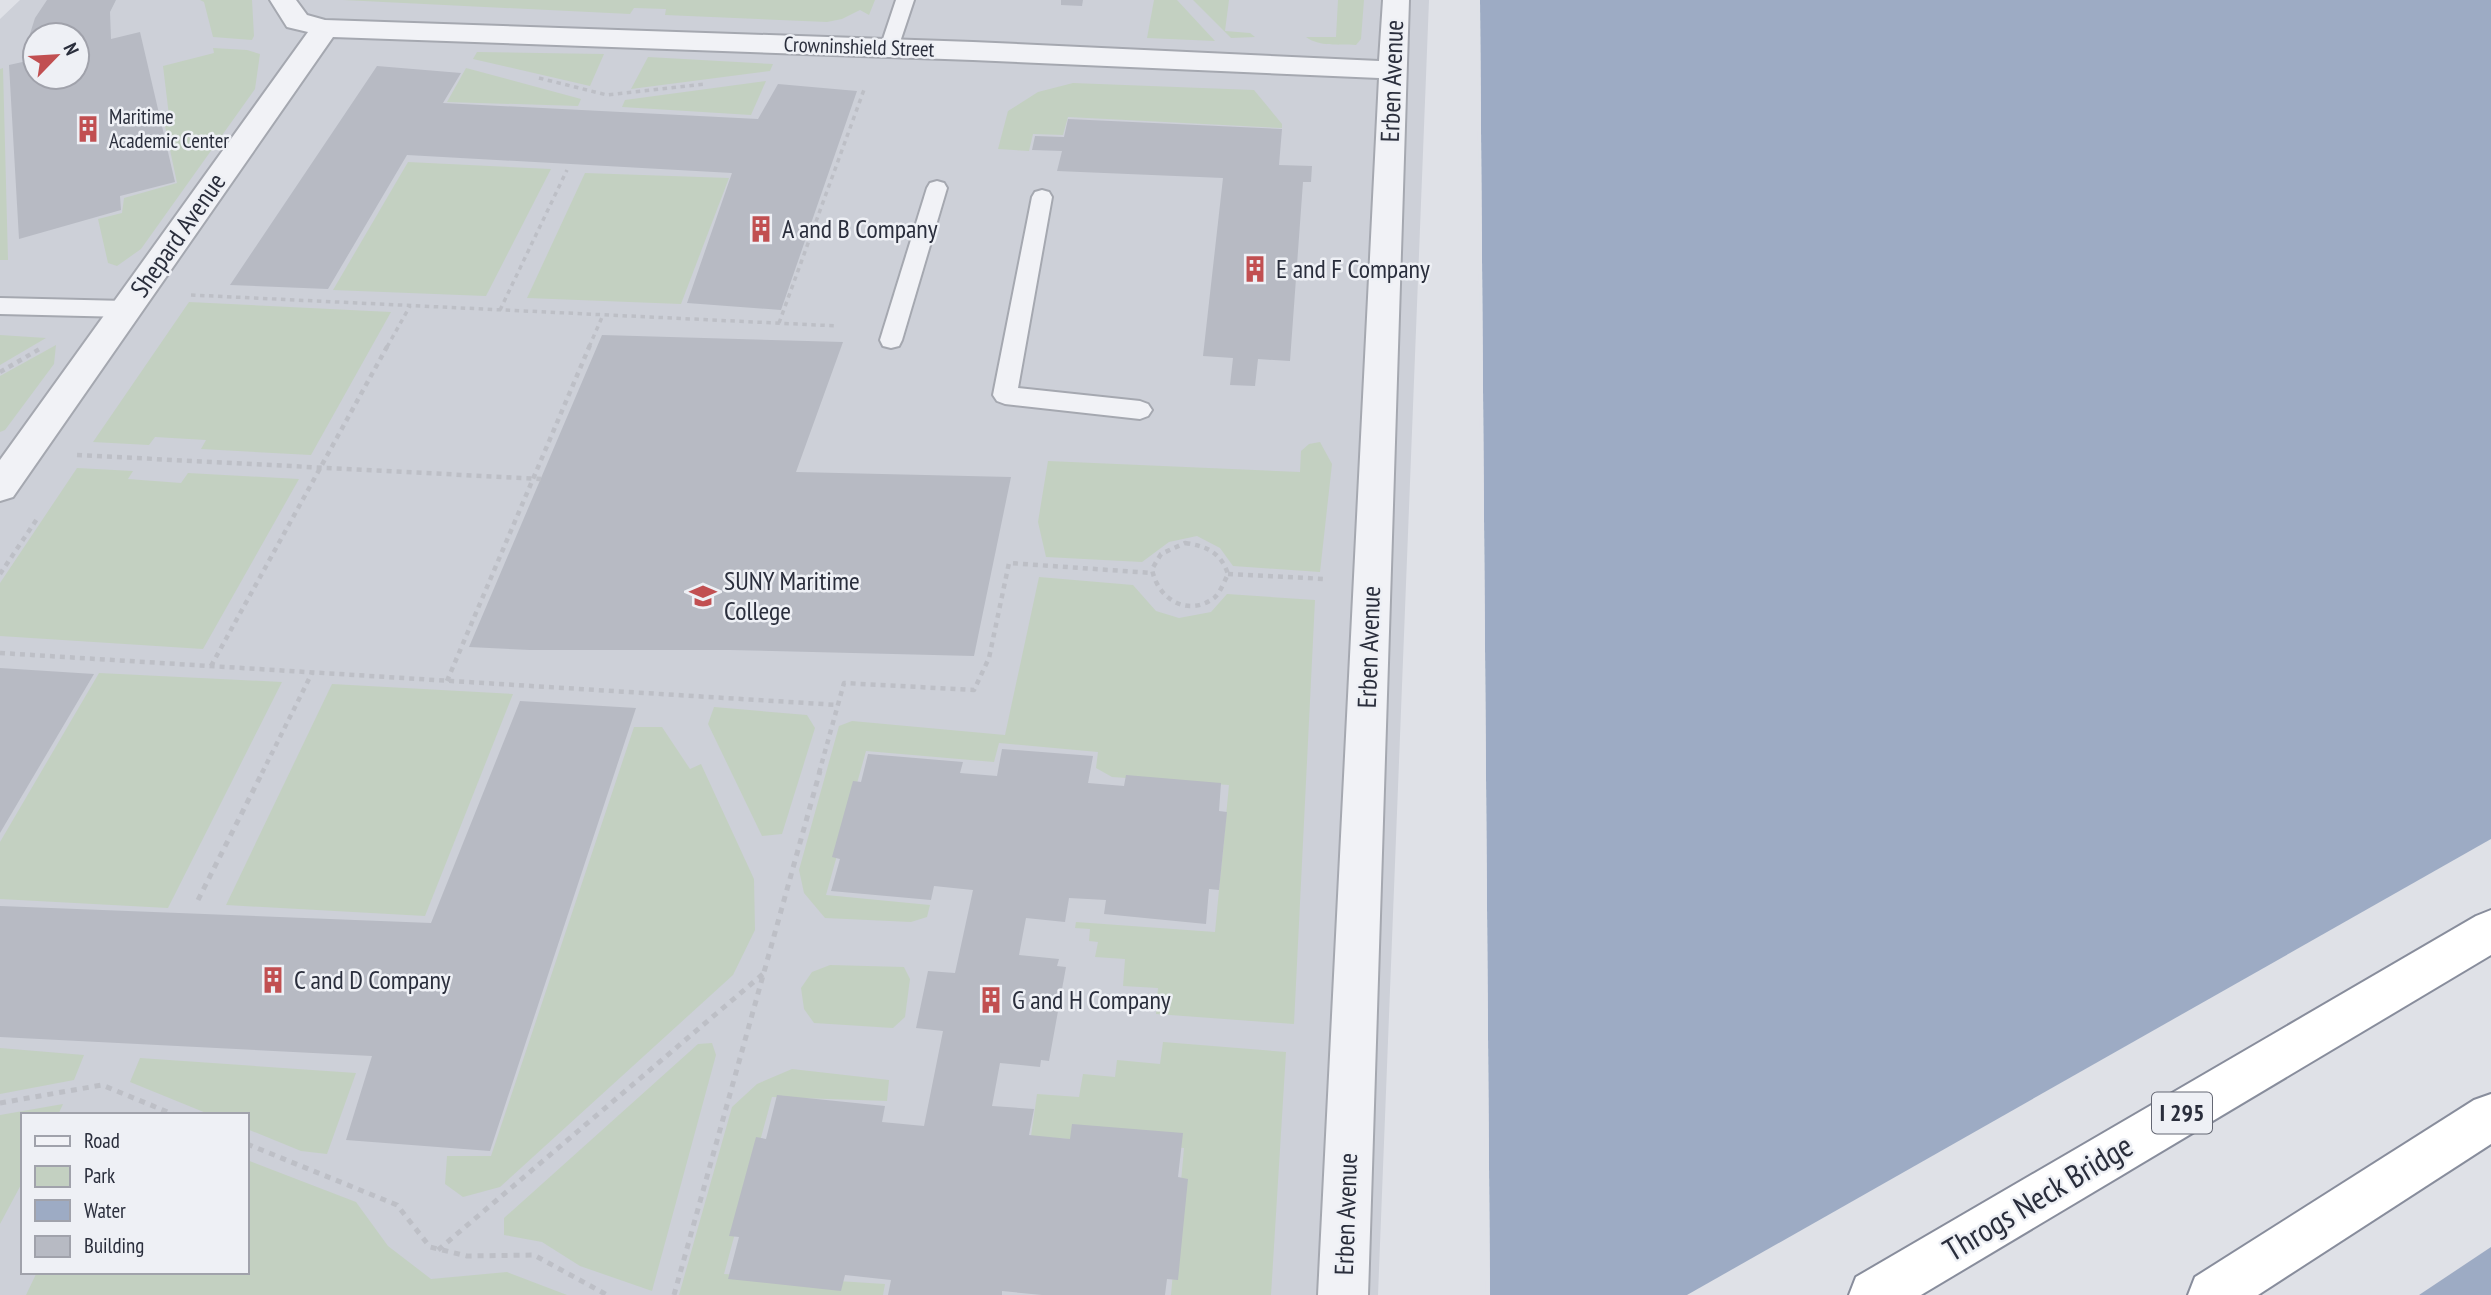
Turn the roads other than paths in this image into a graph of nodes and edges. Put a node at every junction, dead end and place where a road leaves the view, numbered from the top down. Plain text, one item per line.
1 (283, 0) edge
2 (905, 0) edge
3 (1396, 0) edge
4 (325, 28) junction
5 (889, 48) junction
6 (1392, 70) junction
7 (937, 188) dead end
8 (1042, 197) dead end
9 (0, 306) edge
10 (126, 309) junction
11 (891, 340) dead end
12 (1140, 410) dead end
13 (0, 488) edge
14 (2491, 931) edge
15 (2491, 1117) edge
16 (1343, 1295) edge
17 (1874, 1295) edge
18 (2213, 1295) edge

1 - 4 street
2 - 5 lane
3 - 6 street, Erben Avenue
4 - 5 street, Crowninshield Street
4 - 10 street, Shepard Avenue
5 - 6 street, Crowninshield Street
6 - 16 street, Erben Avenue
7 - 11 lane
8 - 12 lane
9 - 10 lane
10 - 13 street, Shepard Avenue
14 - 17 highway, Throgs Neck Bridge / I 295
15 - 18 highway

